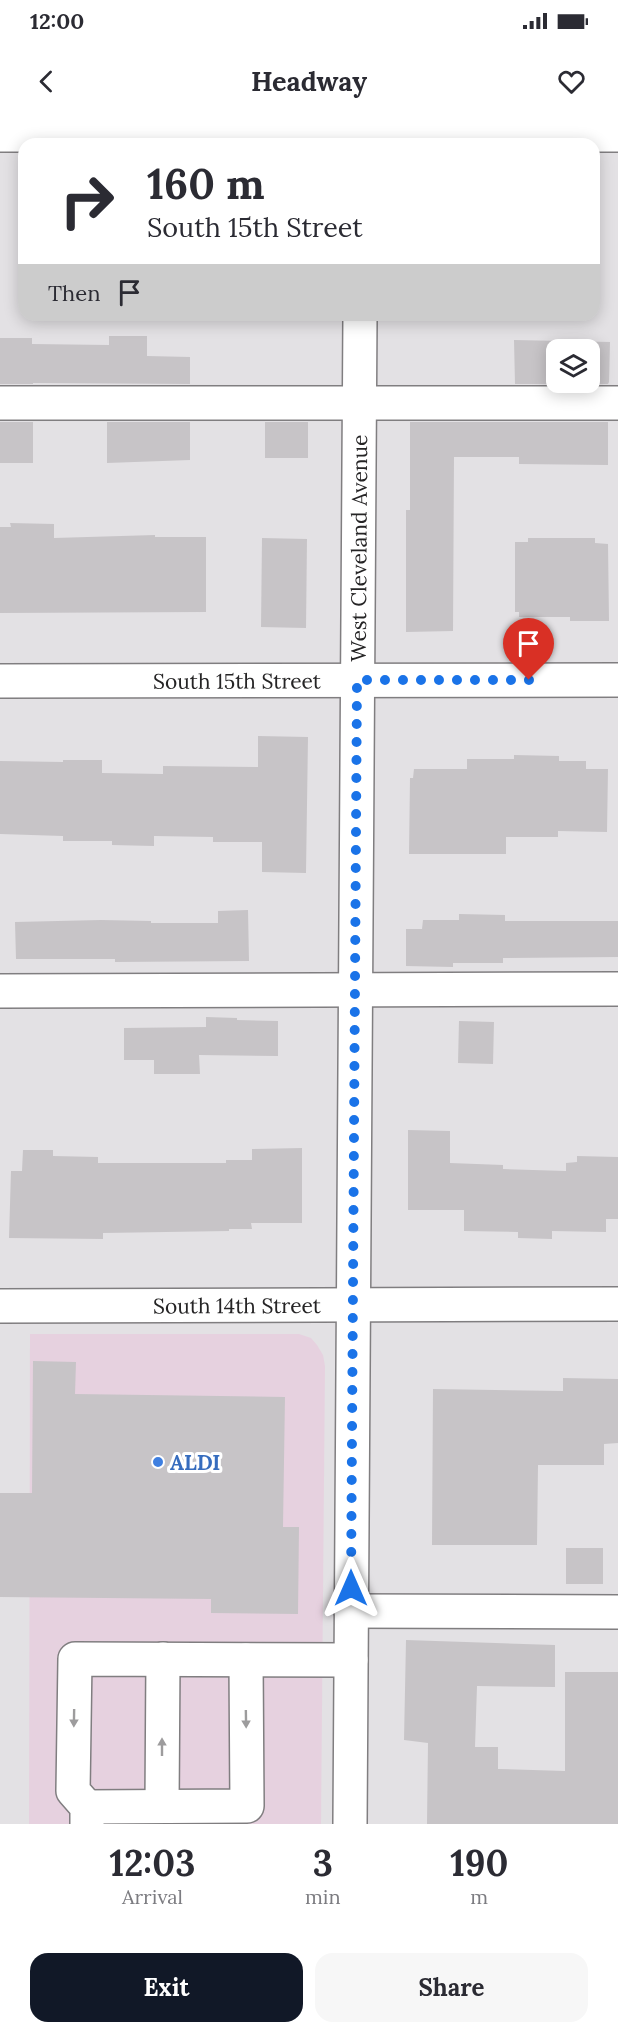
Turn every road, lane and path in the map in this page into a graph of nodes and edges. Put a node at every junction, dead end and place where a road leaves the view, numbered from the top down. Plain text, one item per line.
1 (361, 133) edge
2 (0, 135) edge
3 (618, 135) edge
4 (360, 321) edge
5 (0, 403) edge
6 (359, 403) junction
7 (618, 404) edge
8 (357, 680) junction
9 (618, 680) edge
10 (0, 681) edge
11 (356, 989) junction
12 (618, 989) edge
13 (0, 991) edge
14 (618, 1304) edge
15 (353, 1305) junction
16 (0, 1306) edge
17 (351, 1611) junction
18 (618, 1612) edge
19 (163, 1659) junction
20 (246, 1660) junction
21 (351, 1660) junction
22 (162, 1806) junction
23 (87, 1815) edge
24 (350, 1824) edge

1 - 2 street
1 - 3 street
4 - 6 street, West Cleveland Avenue
5 - 6 street
6 - 7 street
6 - 8 street, West Cleveland Avenue
8 - 9 street, South 15th Street
8 - 10 street, South 15th Street
8 - 11 street, West Cleveland Avenue
11 - 12 street
11 - 13 street
11 - 15 street, West Cleveland Avenue
14 - 15 street, South 14th Street
15 - 16 street, South 14th Street
15 - 17 street, West Cleveland Avenue
17 - 18 street
17 - 21 street, West Cleveland Avenue
19 - 20 street
22 -> 19 street
19 -> 23 street
20 - 21 street
20 -> 22 street
21 - 24 street, West Cleveland Avenue
22 - 23 street

